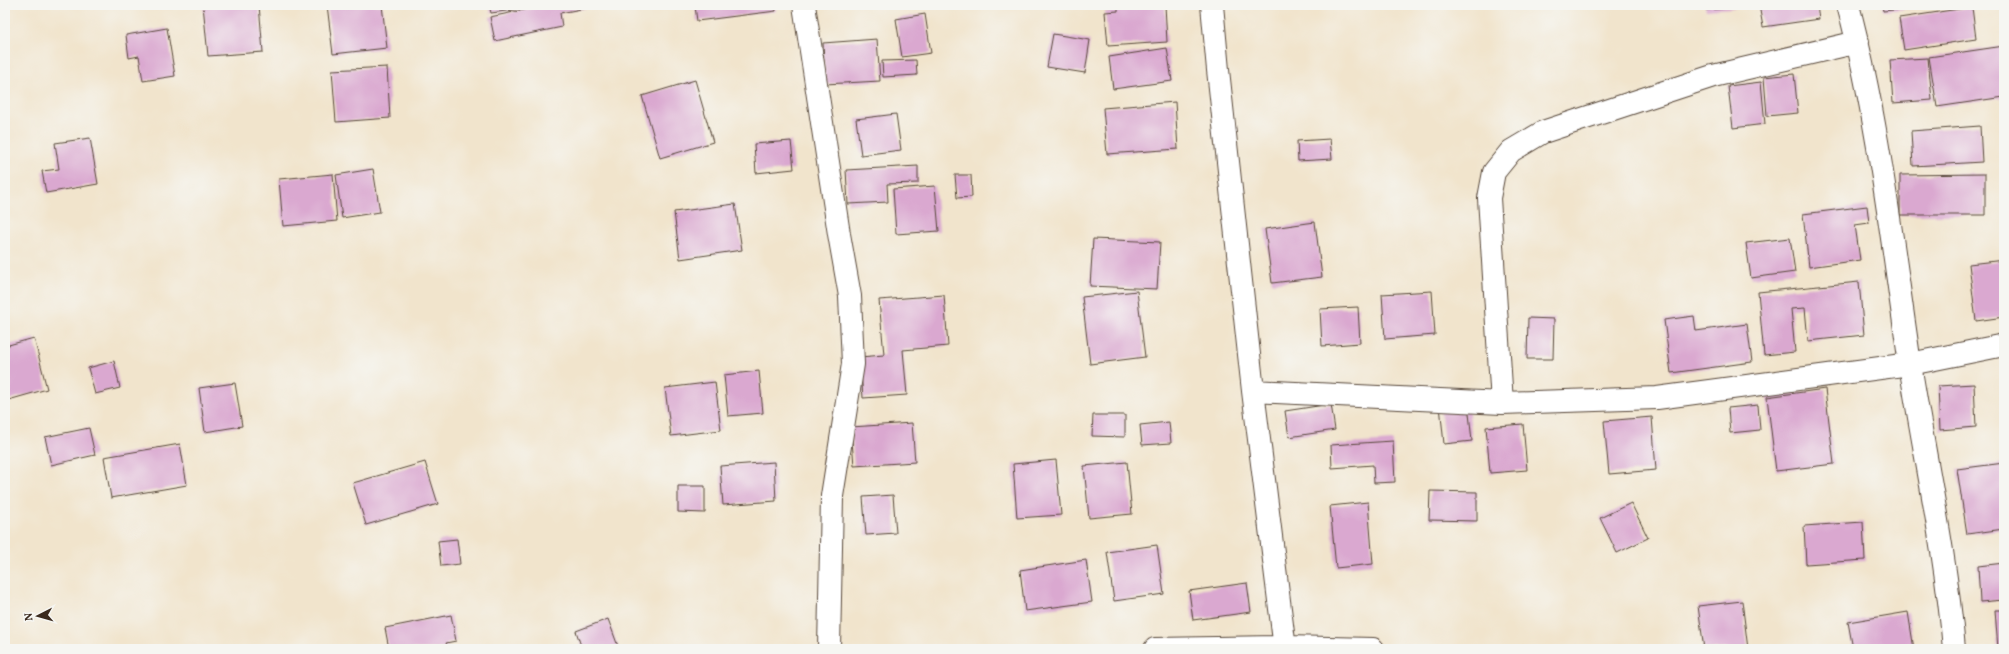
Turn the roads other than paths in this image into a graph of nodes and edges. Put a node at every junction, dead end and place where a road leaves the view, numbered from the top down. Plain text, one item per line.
1 (804, 5) edge
2 (1212, 5) edge
3 (1848, 5) edge
4 (1858, 42) junction
5 (2004, 345) edge
6 (1910, 364) junction
7 (1253, 391) junction
8 (1502, 403) junction
9 (1285, 648) edge
10 (829, 649) edge
11 (1155, 649) edge
12 (1373, 649) edge
13 (1954, 649) edge

1 - 10 street
2 - 7 street
3 - 4 street
4 - 6 street
4 - 8 street
5 - 6 street
6 - 8 street
6 - 13 street
7 - 8 street
7 - 9 street
9 - 11 street
9 - 12 street

